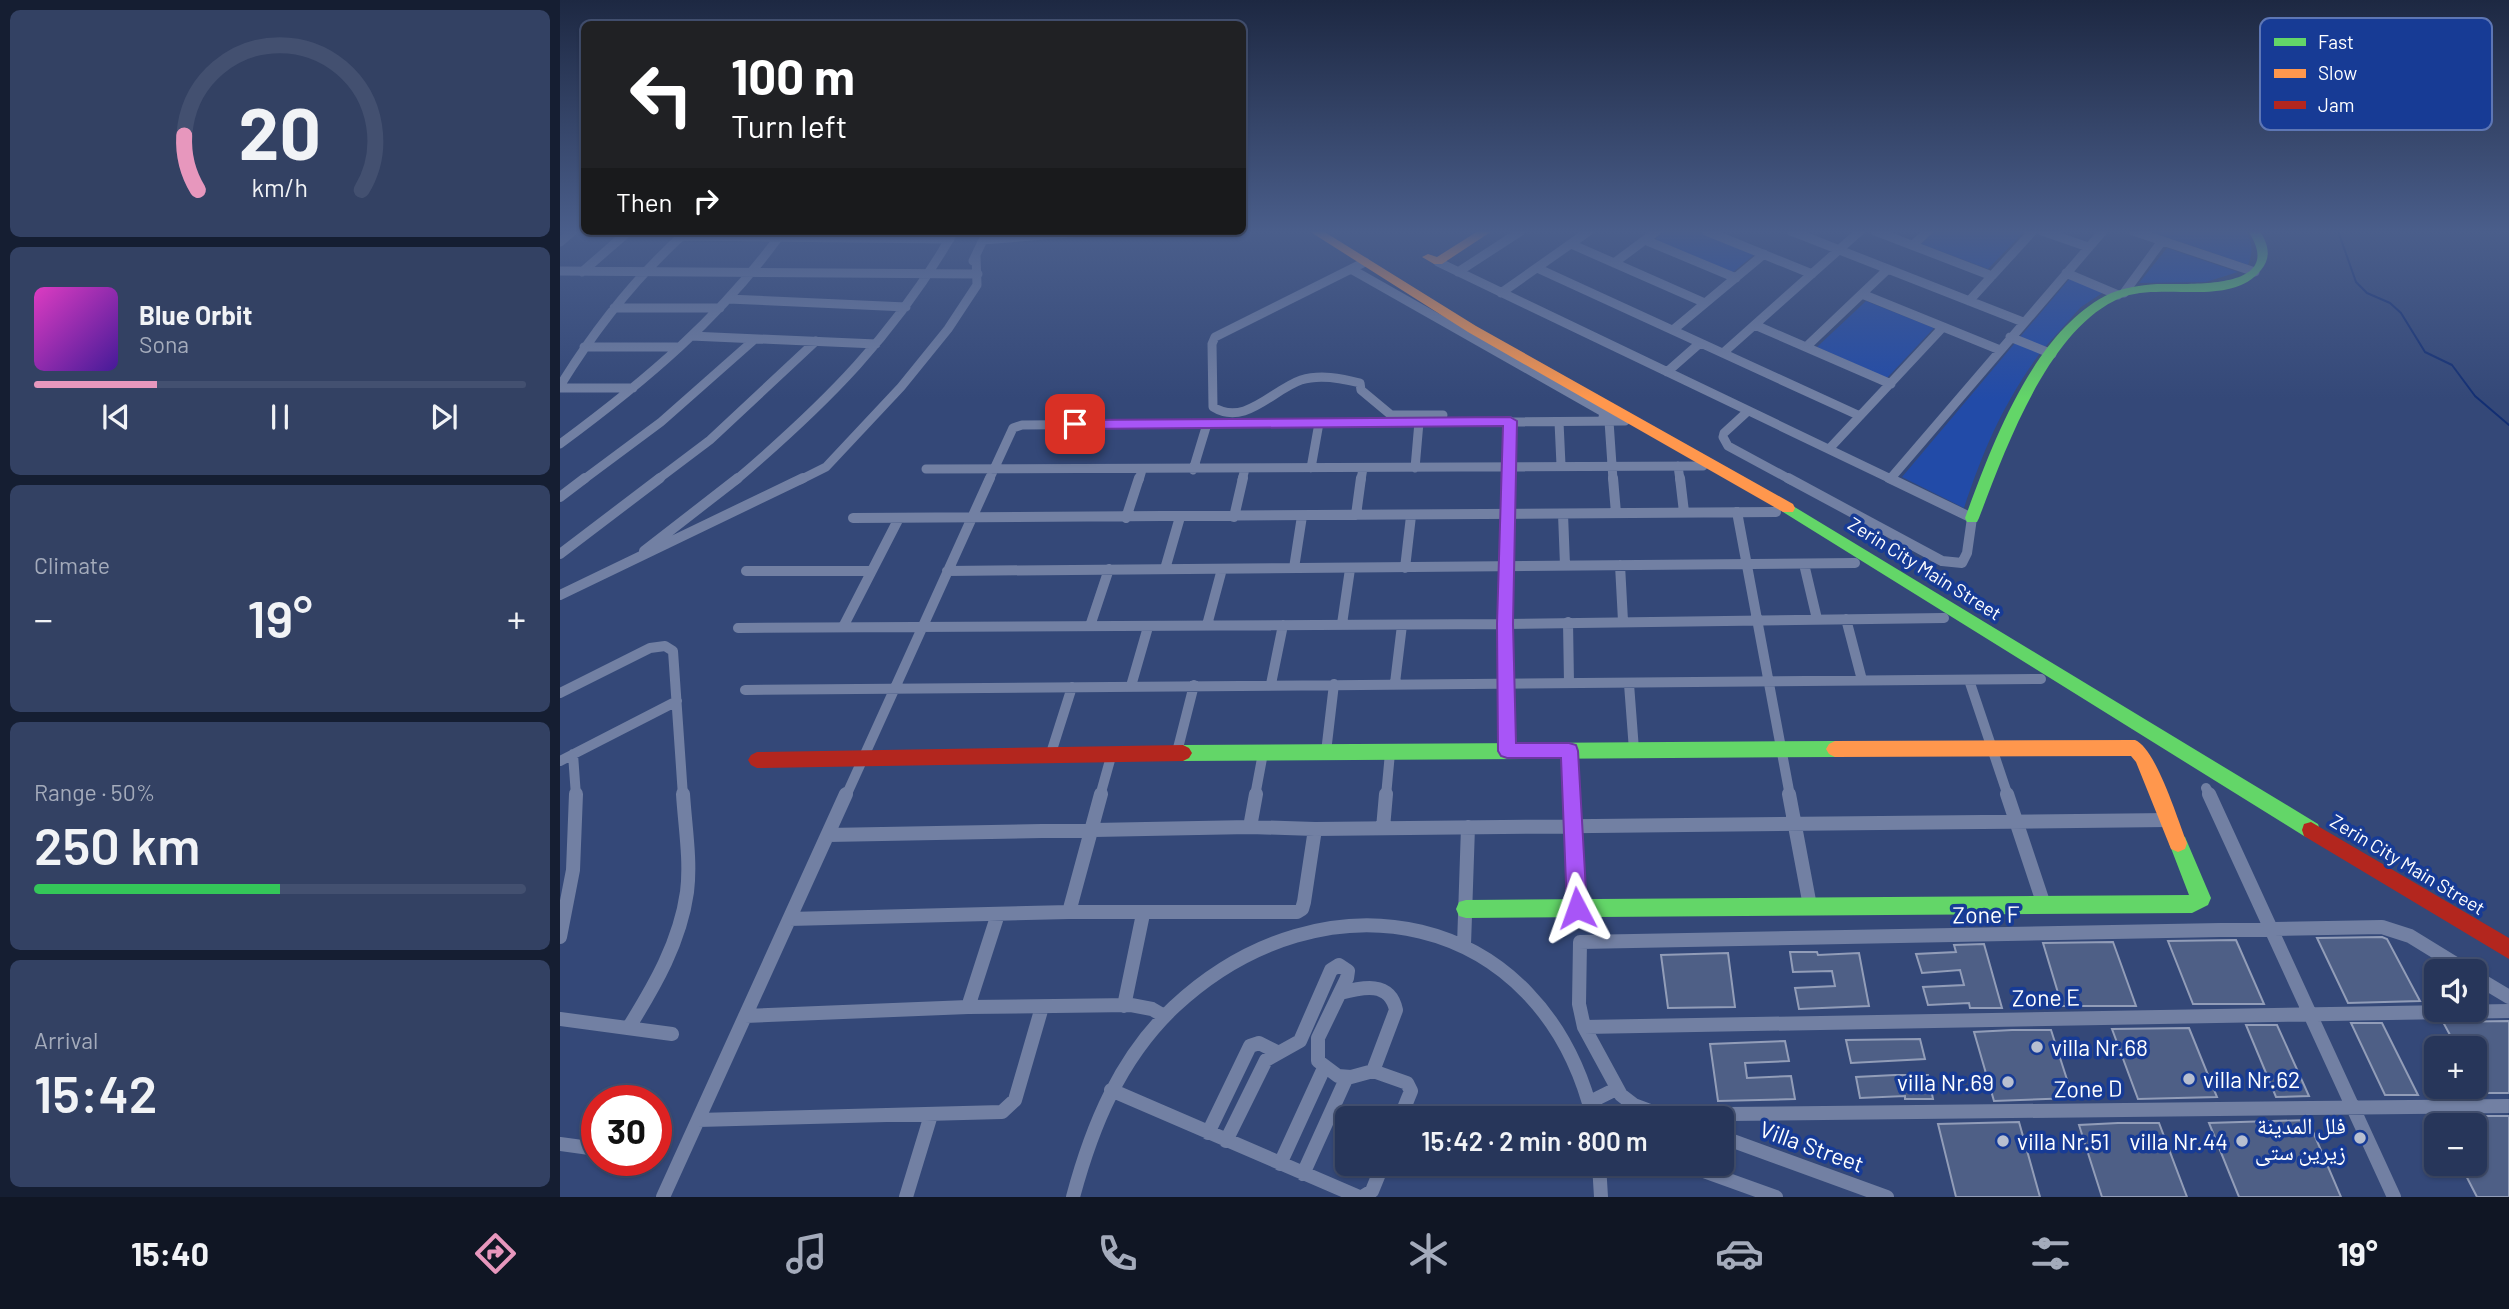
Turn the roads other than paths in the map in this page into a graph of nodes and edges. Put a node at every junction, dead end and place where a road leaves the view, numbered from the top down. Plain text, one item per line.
1 (632, 287) edge
2 (739, 287) edge
3 (920, 287) edge
4 (976, 287) edge
5 (1319, 287) edge
6 (1393, 287) edge
7 (1396, 287) edge
8 (1489, 287) edge
9 (1511, 287) edge
10 (1579, 287) edge
11 (1668, 287) edge
12 (1725, 287) edge
13 (1798, 287) edge
14 (1869, 287) edge
15 (1935, 287) edge
16 (1982, 287) edge
17 (2054, 287) edge
18 (2102, 287) edge
19 (2127, 287) edge
20 (2195, 287) edge
21 (1502, 293) junction
22 (1862, 294) junction
23 (2121, 294) junction
24 (728, 299) junction
25 (1969, 300) junction
26 (1705, 303) junction
27 (906, 307) junction
28 (720, 308) junction
29 (614, 309) junction
30 (2023, 322) junction
31 (1755, 325) junction
32 (1943, 327) junction
33 (1674, 330) junction
34 (691, 336) junction
35 (2010, 337) junction
36 (755, 339) junction
37 (816, 341) junction
38 (1700, 342) junction
39 (876, 344) junction
40 (584, 346) junction
41 (679, 347) junction
42 (1806, 347) junction
43 (2000, 350) junction
44 (1723, 353) junction
45 (2052, 354) junction
46 (1667, 372) junction
47 (1891, 384) junction
48 (560, 387) edge
49 (633, 388) junction
50 (1748, 411) junction
51 (1860, 416) junction
52 (1510, 421) junction
53 (1609, 421) junction
54 (1625, 421) dead end
55 (1419, 422) junction
56 (1559, 422) junction
57 (1319, 423) junction
58 (1207, 424) junction
59 (560, 444) edge
60 (1829, 449) junction
61 (1561, 465) junction
62 (1612, 465) junction
63 (1510, 466) junction
64 (1678, 466) junction
65 (1703, 466) dead end
66 (1311, 468) junction
67 (1363, 468) junction
68 (1415, 468) junction
69 (926, 469) dead end
70 (1245, 469) junction
71 (1142, 470) junction
72 (1193, 470) junction
73 (992, 471) junction
74 (1891, 478) junction
75 (560, 497) edge
76 (1684, 512) junction
77 (1737, 512) junction
78 (1776, 512) dead end
79 (1509, 513) junction
80 (1616, 513) junction
81 (1563, 514) junction
82 (1356, 515) junction
83 (1302, 516) junction
84 (1411, 516) junction
85 (1126, 517) junction
86 (1180, 517) junction
87 (1234, 517) junction
88 (899, 518) junction
89 (1972, 518) junction
90 (853, 519) dead end
91 (971, 519) junction
92 (560, 554) edge
93 (1855, 563) dead end
94 (1747, 564) junction
95 (1804, 564) junction
96 (1565, 565) junction
97 (1620, 565) junction
98 (1506, 567) junction
99 (621, 568) junction
100 (1294, 568) junction
101 (1405, 568) junction
102 (1109, 569) junction
103 (1165, 569) junction
104 (1222, 569) junction
105 (1350, 569) junction
106 (746, 571) dead end
107 (871, 571) junction
108 (947, 571) junction
109 (560, 595) edge
110 (1944, 618) dead end
111 (1816, 619) junction
112 (1846, 619) junction
113 (1758, 620) junction
114 (1623, 621) junction
115 (1568, 622) junction
116 (1342, 624) junction
117 (1505, 624) junction
118 (1208, 625) junction
119 (1283, 625) junction
120 (1402, 625) junction
121 (1090, 626) junction
122 (843, 627) junction
123 (1148, 627) junction
124 (738, 628) dead end
125 (921, 628) junction
126 (2041, 679) dead end
127 (1862, 680) junction
128 (1969, 680) junction
129 (1769, 681) junction
130 (1395, 683) junction
131 (1569, 683) junction
132 (1271, 684) junction
133 (1334, 684) junction
134 (1629, 684) junction
135 (1194, 685) junction
136 (1131, 686) junction
137 (1506, 686) junction
138 (1072, 687) junction
139 (745, 690) dead end
140 (893, 690) junction
141 (560, 693) edge
142 (677, 701) junction
143 (1990, 748) junction
144 (1782, 749) junction
145 (1634, 750) junction
146 (1507, 751) junction
147 (1569, 751) junction
148 (1112, 752) junction
149 (1177, 752) junction
150 (1326, 752) junction
151 (1390, 752) junction
152 (1051, 753) junction
153 (1263, 753) junction
154 (573, 754) junction
155 (757, 760) dead end
156 (862, 760) junction
157 (560, 761) edge
158 (2206, 788) dead end
159 (2169, 821) junction
160 (2015, 822) junction
161 (1796, 823) junction
162 (1572, 825) junction
163 (1250, 827) junction
164 (1468, 827) junction
165 (1383, 828) junction
166 (1315, 829) junction
167 (1091, 830) junction
168 (828, 835) junction
169 (2044, 905) junction
170 (1810, 906) junction
171 (1577, 908) junction
172 (1466, 909) junction
173 (1069, 912) junction
174 (998, 914) junction
175 (1143, 914) junction
176 (789, 919) junction
177 (2273, 931) junction
178 (560, 937) edge
179 (1464, 945) junction
180 (2509, 949) edge
181 (2448, 959) edge
182 (2487, 984) edge
183 (1340, 993) junction
184 (2509, 997) edge
185 (1124, 1006) junction
186 (968, 1007) junction
187 (1042, 1007) junction
188 (2509, 1012) edge
189 (2312, 1014) junction
190 (745, 1016) junction
191 (1164, 1016) junction
192 (560, 1019) edge
193 (629, 1027) junction
194 (1584, 1027) junction
195 (672, 1034) dead end
196 (1300, 1041) junction
197 (1317, 1046) junction
198 (1278, 1052) junction
199 (1324, 1068) junction
200 (1373, 1071) junction
201 (1346, 1079) junction
202 (1616, 1089) junction
203 (1111, 1090) junction
204 (1590, 1102) junction
205 (1405, 1106) edge
206 (1591, 1106) edge
207 (1637, 1106) edge
208 (2509, 1106) edge
209 (2353, 1107) junction
210 (1734, 1114) edge
211 (931, 1115) junction
212 (698, 1120) junction
213 (1208, 1133) junction
214 (1226, 1141) junction
215 (1734, 1141) edge
216 (560, 1144) edge
217 (581, 1147) edge
218 (1280, 1164) junction
219 (1303, 1174) junction
220 (1378, 1176) edge
221 (1600, 1176) edge
222 (1717, 1176) edge
223 (663, 1197) edge
224 (906, 1197) edge
225 (1073, 1197) edge
226 (1360, 1197) edge
227 (1601, 1197) edge
228 (1776, 1197) edge
229 (1887, 1197) edge
230 (2394, 1197) edge

1 - 29 street
2 - 24 street
3 - 27 street
4 - 99 street
5 - 6 street
7 - 180 street, Zerin City Main Street
8 - 21 street
9 - 21 street
10 - 33 street
11 - 26 street
12 - 26 street
13 - 31 street
14 - 22 street
15 - 25 street
16 - 25 street
17 - 30 street
18 - 23 street
19 - 23 street
20 - 23 street
21 - 46 street
22 - 32 street
22 - 42 street
23 - 45 street
24 - 27 street
24 - 28 street
25 - 30 street
26 - 33 street
27 - 39 street
28 - 29 street
28 - 34 street
29 - 40 street
30 - 35 street
31 - 42 street
31 - 44 street
32 - 43 street
32 - 47 street
33 - 38 street
34 - 36 street
34 - 41 street
35 - 43 street
35 - 45 street
36 - 37 street
36 - 75 street
37 - 39 street
37 - 92 street
38 - 44 street
38 - 46 street
39 - 99 street
40 - 41 street
40 - 48 street
41 - 49 street
42 - 47 street
43 - 74 street
44 - 51 street
45 - 89 street
46 - 50 street
47 - 51 street
48 - 49 street
49 - 59 street
50 - 60 street
50 - 89 street
51 - 60 street
52 - 55 street
52 - 56 street
52 - 63 street
53 - 54 street
53 - 56 street
53 - 62 street
55 - 57 street
55 - 68 street
56 - 61 street
57 - 58 street
57 - 66 street
58 - 72 street
58 - 73 street
60 - 74 street
61 - 62 street
61 - 63 street
62 - 64 street
62 - 80 street
63 - 68 street
63 - 79 street
64 - 65 street
64 - 76 street
66 - 67 street
66 - 70 street
67 - 68 street
67 - 82 street
69 - 73 street
70 - 72 street
70 - 87 street
71 - 72 street
71 - 73 street
71 - 85 street
73 - 91 street
74 - 89 street
76 - 77 street
76 - 80 street
77 - 78 street
77 - 94 street
79 - 81 street
79 - 84 street
79 - 98 street
80 - 81 street
81 - 96 street
82 - 83 street
82 - 84 street
83 - 87 street
83 - 100 street
84 - 101 street
85 - 86 street
85 - 91 street
86 - 87 street
86 - 103 street
88 - 90 street
88 - 91 street
88 - 107 street
91 - 108 street
93 - 95 street
94 - 95 street
94 - 97 street
94 - 113 street
95 - 111 street
96 - 97 street
96 - 98 street
97 - 114 street
98 - 101 street
98 - 117 street
99 - 109 street
100 - 104 street
100 - 105 street
101 - 105 street
102 - 103 street
102 - 108 street
102 - 121 street
103 - 104 street
104 - 118 street
105 - 116 street
106 - 107 street
107 - 122 street
108 - 125 street
110 - 112 street
111 - 112 street
111 - 113 street
112 - 127 street
113 - 114 street
113 - 129 street
114 - 115 street
115 - 117 street
115 - 131 street
116 - 119 street
116 - 120 street
117 - 120 street
117 - 137 street
118 - 119 street
118 - 123 street
119 - 132 street
120 - 130 street
121 - 123 street
121 - 125 street
122 - 124 street
122 - 125 street
123 - 136 street
125 - 140 street
126 - 128 street
127 - 128 street
127 - 129 street
128 - 143 street
129 - 134 street
129 - 144 street
130 - 133 street
130 - 137 street
131 - 134 street
131 - 137 street
132 - 133 street
132 - 135 street
133 - 150 street
134 - 145 street
135 - 136 street
135 - 149 street
136 - 138 street
137 - 146 street
138 - 140 street
138 - 152 street
139 - 140 street
140 - 156 street
141 - 142 street
142 - 154 street
142 - 193 street
143 - 144 street
143 - 159 street
143 - 160 street
144 - 145 street
144 - 161 street
145 - 147 street
146 - 147 street
146 - 151 street
147 - 162 street
148 - 149 street
148 - 152 street
148 - 167 street
149 - 153 street
150 - 151 street
150 - 153 street
151 - 165 street
152 - 156 street
153 - 163 street
154 - 157 street
154 - 178 street
155 - 156 street
156 - 168 street
158 - 177 street
159 - 160 street
159 - 169 street
160 - 161 street
160 - 169 street
161 - 162 street
161 - 170 street
162 - 164 street
162 - 171 street
163 - 166 street
163 - 167 street
164 - 165 street
164 - 172 street
165 - 166 street
166 - 175 street
167 - 168 street
167 - 173 street
168 - 176 street
169 - 170 street
170 - 171 street
171 - 172 street
172 - 179 street
173 - 174 street
173 - 175 street
174 - 176 street
174 - 186 street
175 - 185 street
176 - 190 street
177 - 181 street, Zone F
177 - 189 street
177 - 194 street, Zone F
179 - 191 street
179 - 204 street
182 - 184 street
183 - 196 street
183 - 197 street
183 - 200 street
185 - 187 street
185 - 191 street
186 - 187 street
186 - 190 street
187 - 211 street
188 - 189 street, Zone E
189 - 194 street, Zone E
189 - 209 street
190 - 212 street
191 - 203 street
192 - 193 street
193 - 195 street
194 - 202 street
196 - 197 street
196 - 198 street
197 - 199 street
198 - 213 street
198 - 214 street
199 - 201 street
199 - 218 street
200 - 201 street
200 - 205 street
201 - 219 street
202 - 204 street
202 - 207 street
203 - 213 street
203 - 225 street
204 - 206 street
208 - 209 street, Zone D
209 - 210 street, Zone D
209 - 230 street
211 - 212 street
211 - 224 street
212 - 223 street
213 - 214 street
214 - 218 street
215 - 229 street, Villa Street
216 - 217 street
218 - 219 street
219 - 226 street
220 - 226 street
221 - 227 street
222 - 228 street

